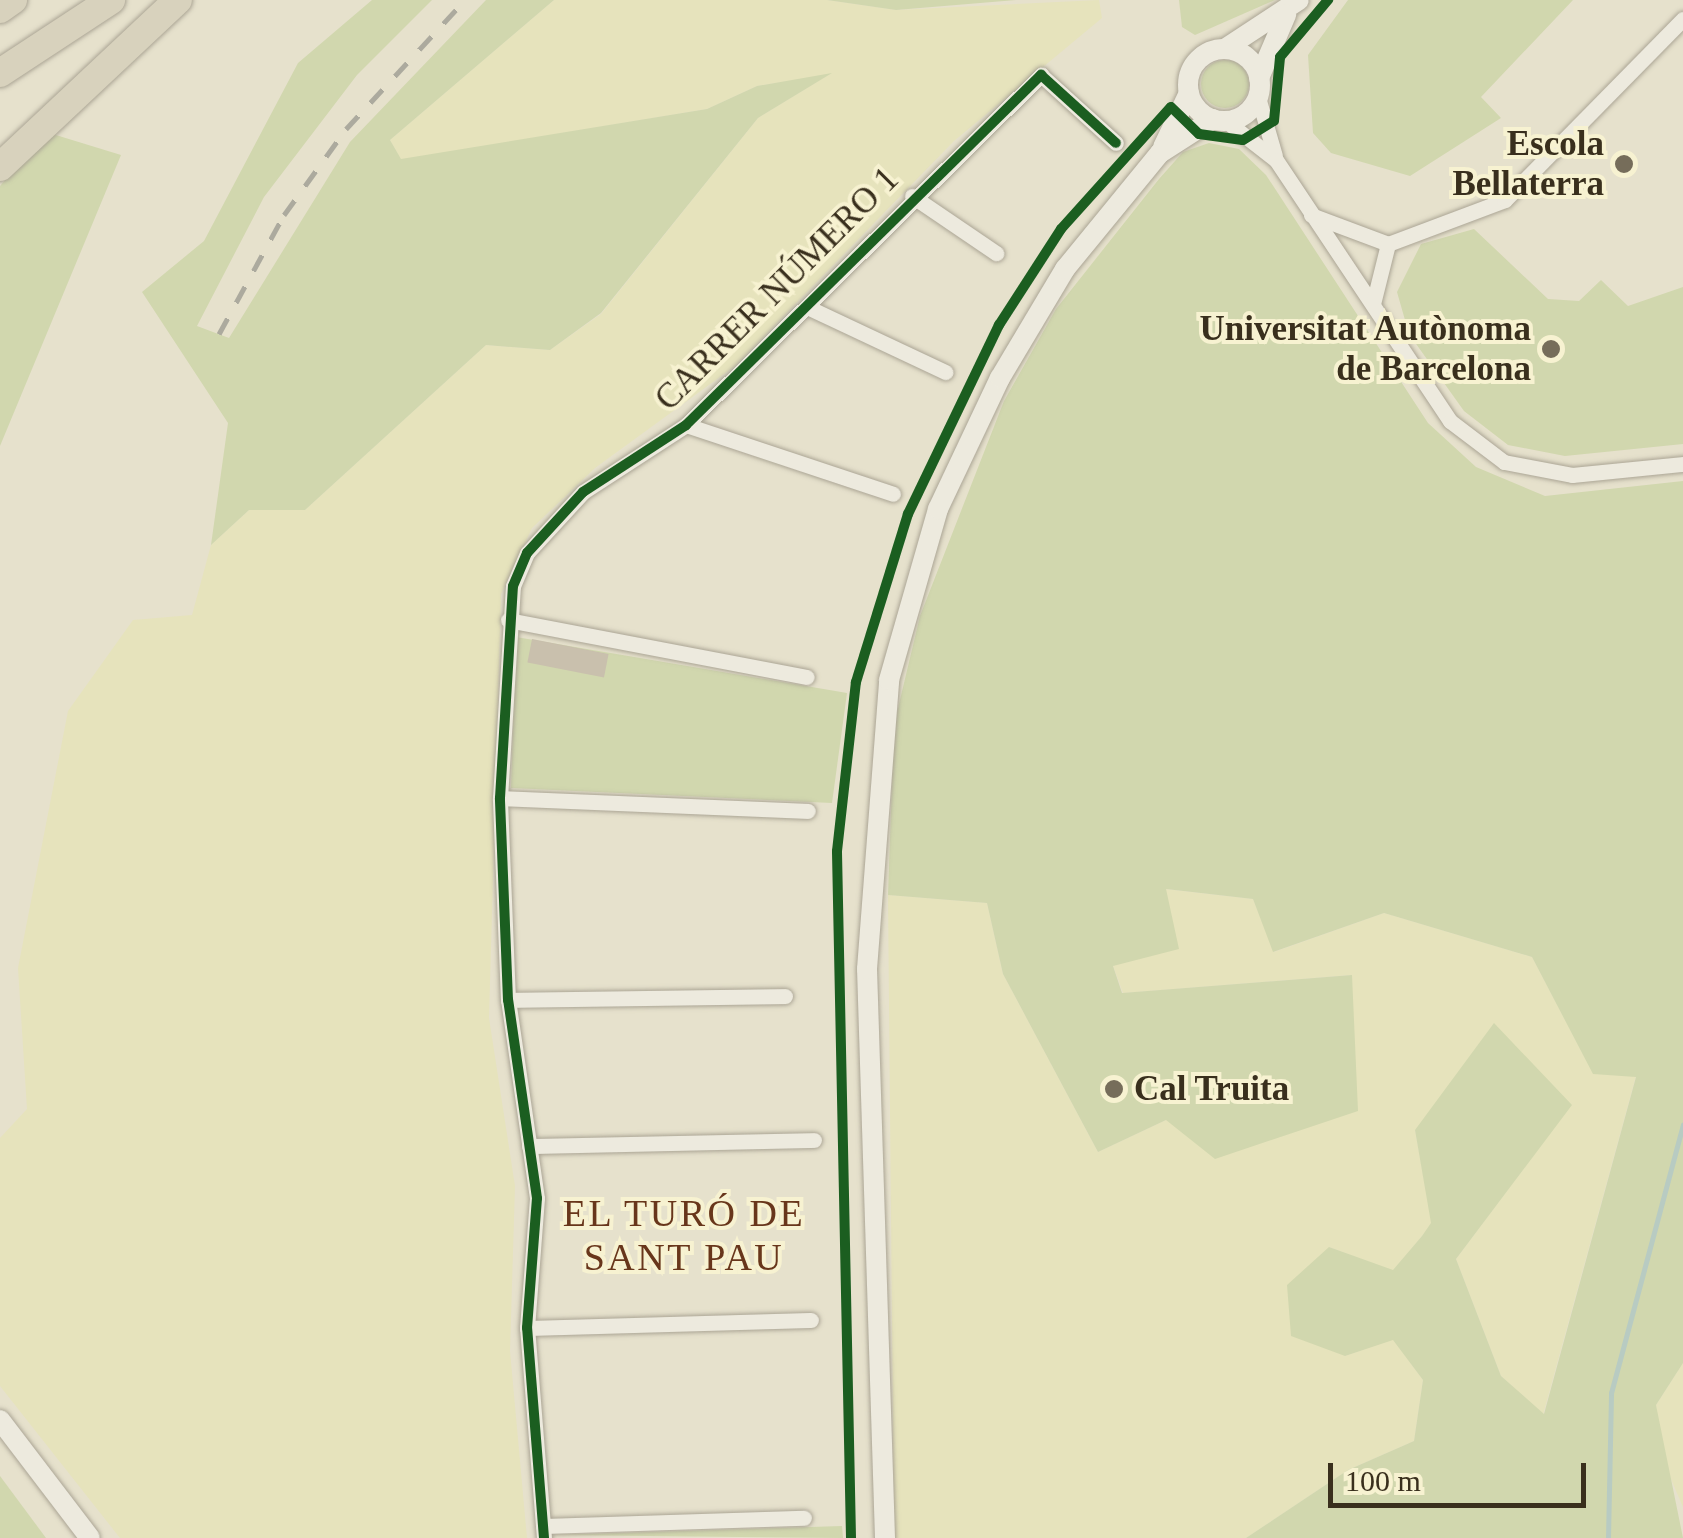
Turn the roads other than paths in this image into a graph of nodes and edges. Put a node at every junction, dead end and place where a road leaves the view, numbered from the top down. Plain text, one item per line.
1 (13, 0) edge
2 (111, 0) edge
3 (178, 0) edge
4 (1293, 6) edge
5 (0, 9) edge
6 (1683, 19) edge
7 (1226, 48) junction
8 (0, 73) edge
9 (1259, 87) junction
10 (1189, 93) junction
11 (1219, 120) junction
12 (1116, 143) dead end
13 (1160, 153) junction
14 (1276, 160) junction
15 (0, 167) edge
16 (912, 196) junction
17 (1311, 215) junction
18 (1388, 244) junction
19 (996, 253) dead end
20 (1373, 304) junction
21 (807, 307) junction
22 (945, 372) dead end
23 (686, 425) junction
24 (1683, 464) edge
25 (892, 494) dead end
26 (508, 620) junction
27 (806, 677) dead end
28 (500, 798) junction
29 (808, 812) dead end
30 (785, 996) dead end
31 (508, 1000) junction
32 (814, 1140) dead end
33 (529, 1146) junction
34 (811, 1320) dead end
35 (527, 1328) junction
36 (0, 1420) edge
37 (0, 1442) edge
38 (804, 1518) dead end
39 (544, 1532) edge
40 (74, 1538) edge
41 (90, 1538) edge
42 (885, 1538) edge

1 - 5 highway
2 - 8 highway
3 - 15 highway
4 - 7 street
4 - 9 street
6 - 18 street
7 - 9 street
7 - 10 street
9 - 11 street
9 - 14 street
10 - 11 street
10 - 13 street
11 - 13 street
11 - 14 street
12 - 16 street, CARRER NÚMERO 1
13 - 42 street
14 - 17 street
16 - 19 street
16 - 21 street, CARRER NÚMERO 1
17 - 18 street
17 - 20 street
18 - 20 street
20 - 24 street
21 - 22 street
21 - 23 street, CARRER NÚMERO 1
23 - 25 street
23 - 26 street, CARRER NÚMERO 1
26 - 27 street
26 - 28 street, CARRER NÚMERO 1
28 - 29 street
28 - 31 street, CARRER NÚMERO 1
30 - 31 street
31 - 33 street, CARRER NÚMERO 1
32 - 33 street
33 - 35 street, CARRER NÚMERO 1
34 - 35 street
35 - 39 street, CARRER NÚMERO 1
36 - 41 street
37 - 40 street
38 - 39 street

